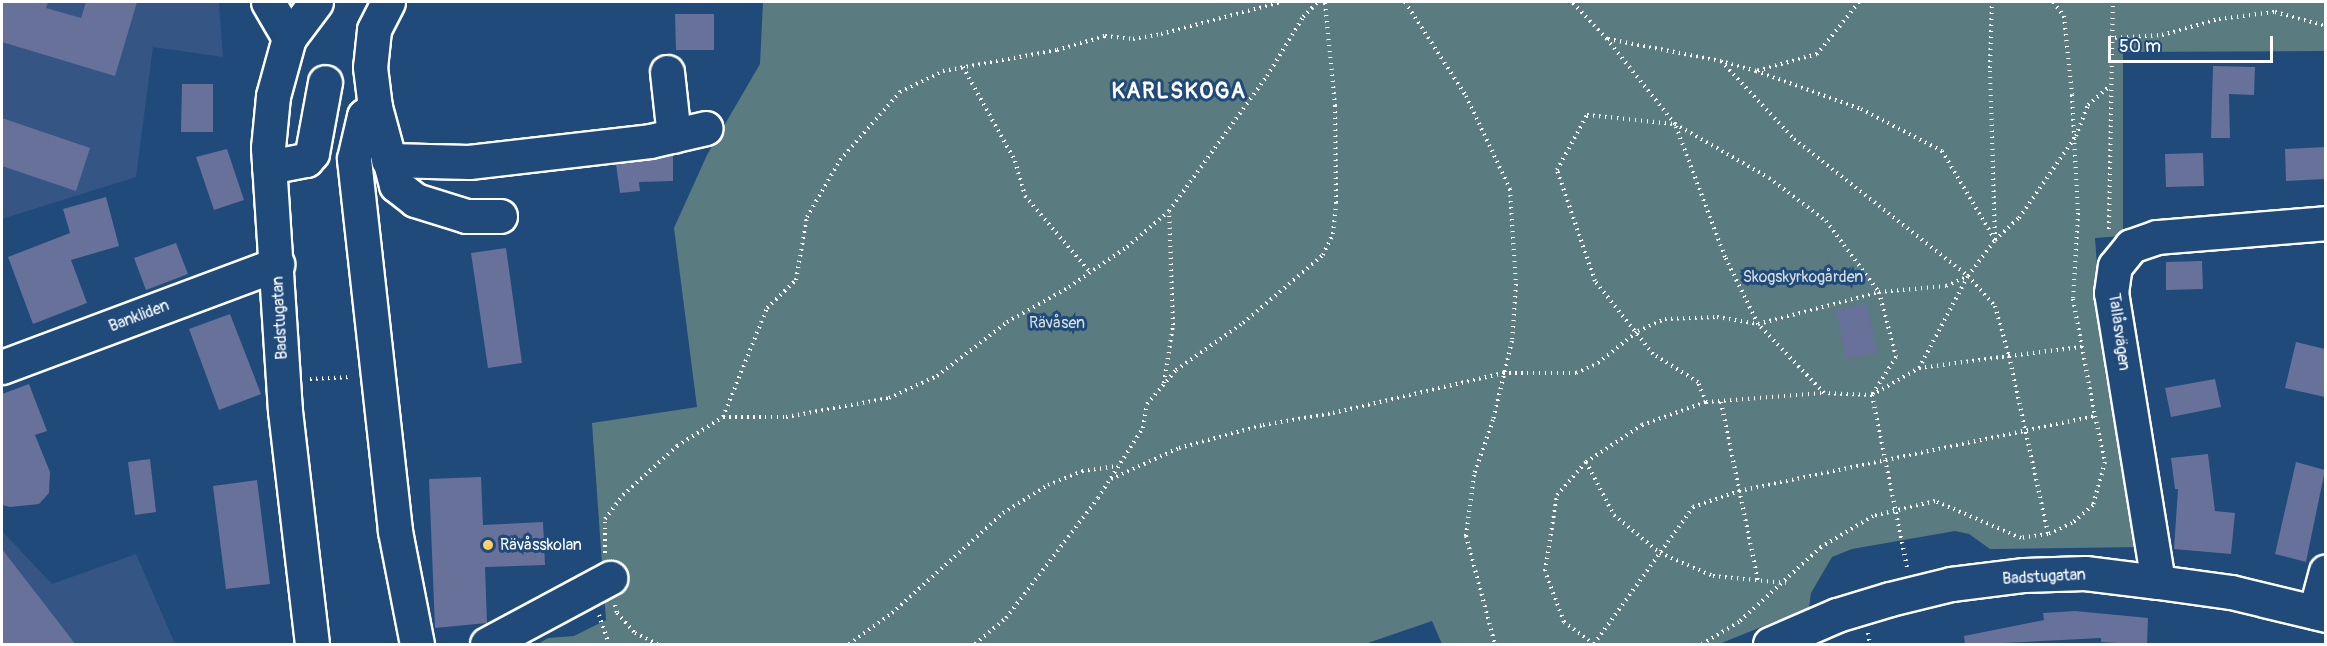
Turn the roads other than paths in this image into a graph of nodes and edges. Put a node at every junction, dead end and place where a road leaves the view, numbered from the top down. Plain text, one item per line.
1 (268, 2) edge
2 (315, 2) edge
3 (388, 2) edge
4 (290, 38) junction
5 (667, 72) dead end
6 (325, 82) dead end
7 (375, 107) junction
8 (706, 128) dead end
9 (674, 136) junction
10 (388, 160) junction
11 (269, 167) junction
12 (500, 216) dead end
13 (2325, 223) edge
14 (277, 264) junction
15 (2, 367) edge
16 (2325, 571) edge
17 (609, 578) road end
18 (2158, 582) junction
19 (2320, 614) edge
20 (312, 645) edge
21 (417, 645) edge
22 (487, 645) edge
23 (1770, 645) edge

1 - 4 street
2 - 4 street, Badstugatan
3 - 7 street
4 - 11 street, Badstugatan
5 - 9 street
6 - 11 street
7 - 10 street
7 - 21 street
8 - 9 street
9 - 10 street
10 - 12 street
11 - 14 street, Badstugatan
13 - 18 street, Tallåsvägen
14 - 15 street, Bankliden
14 - 20 street, Badstugatan
16 - 19 street
17 - 22 street
18 - 19 street, Badstugatan
18 - 23 street, Badstugatan

